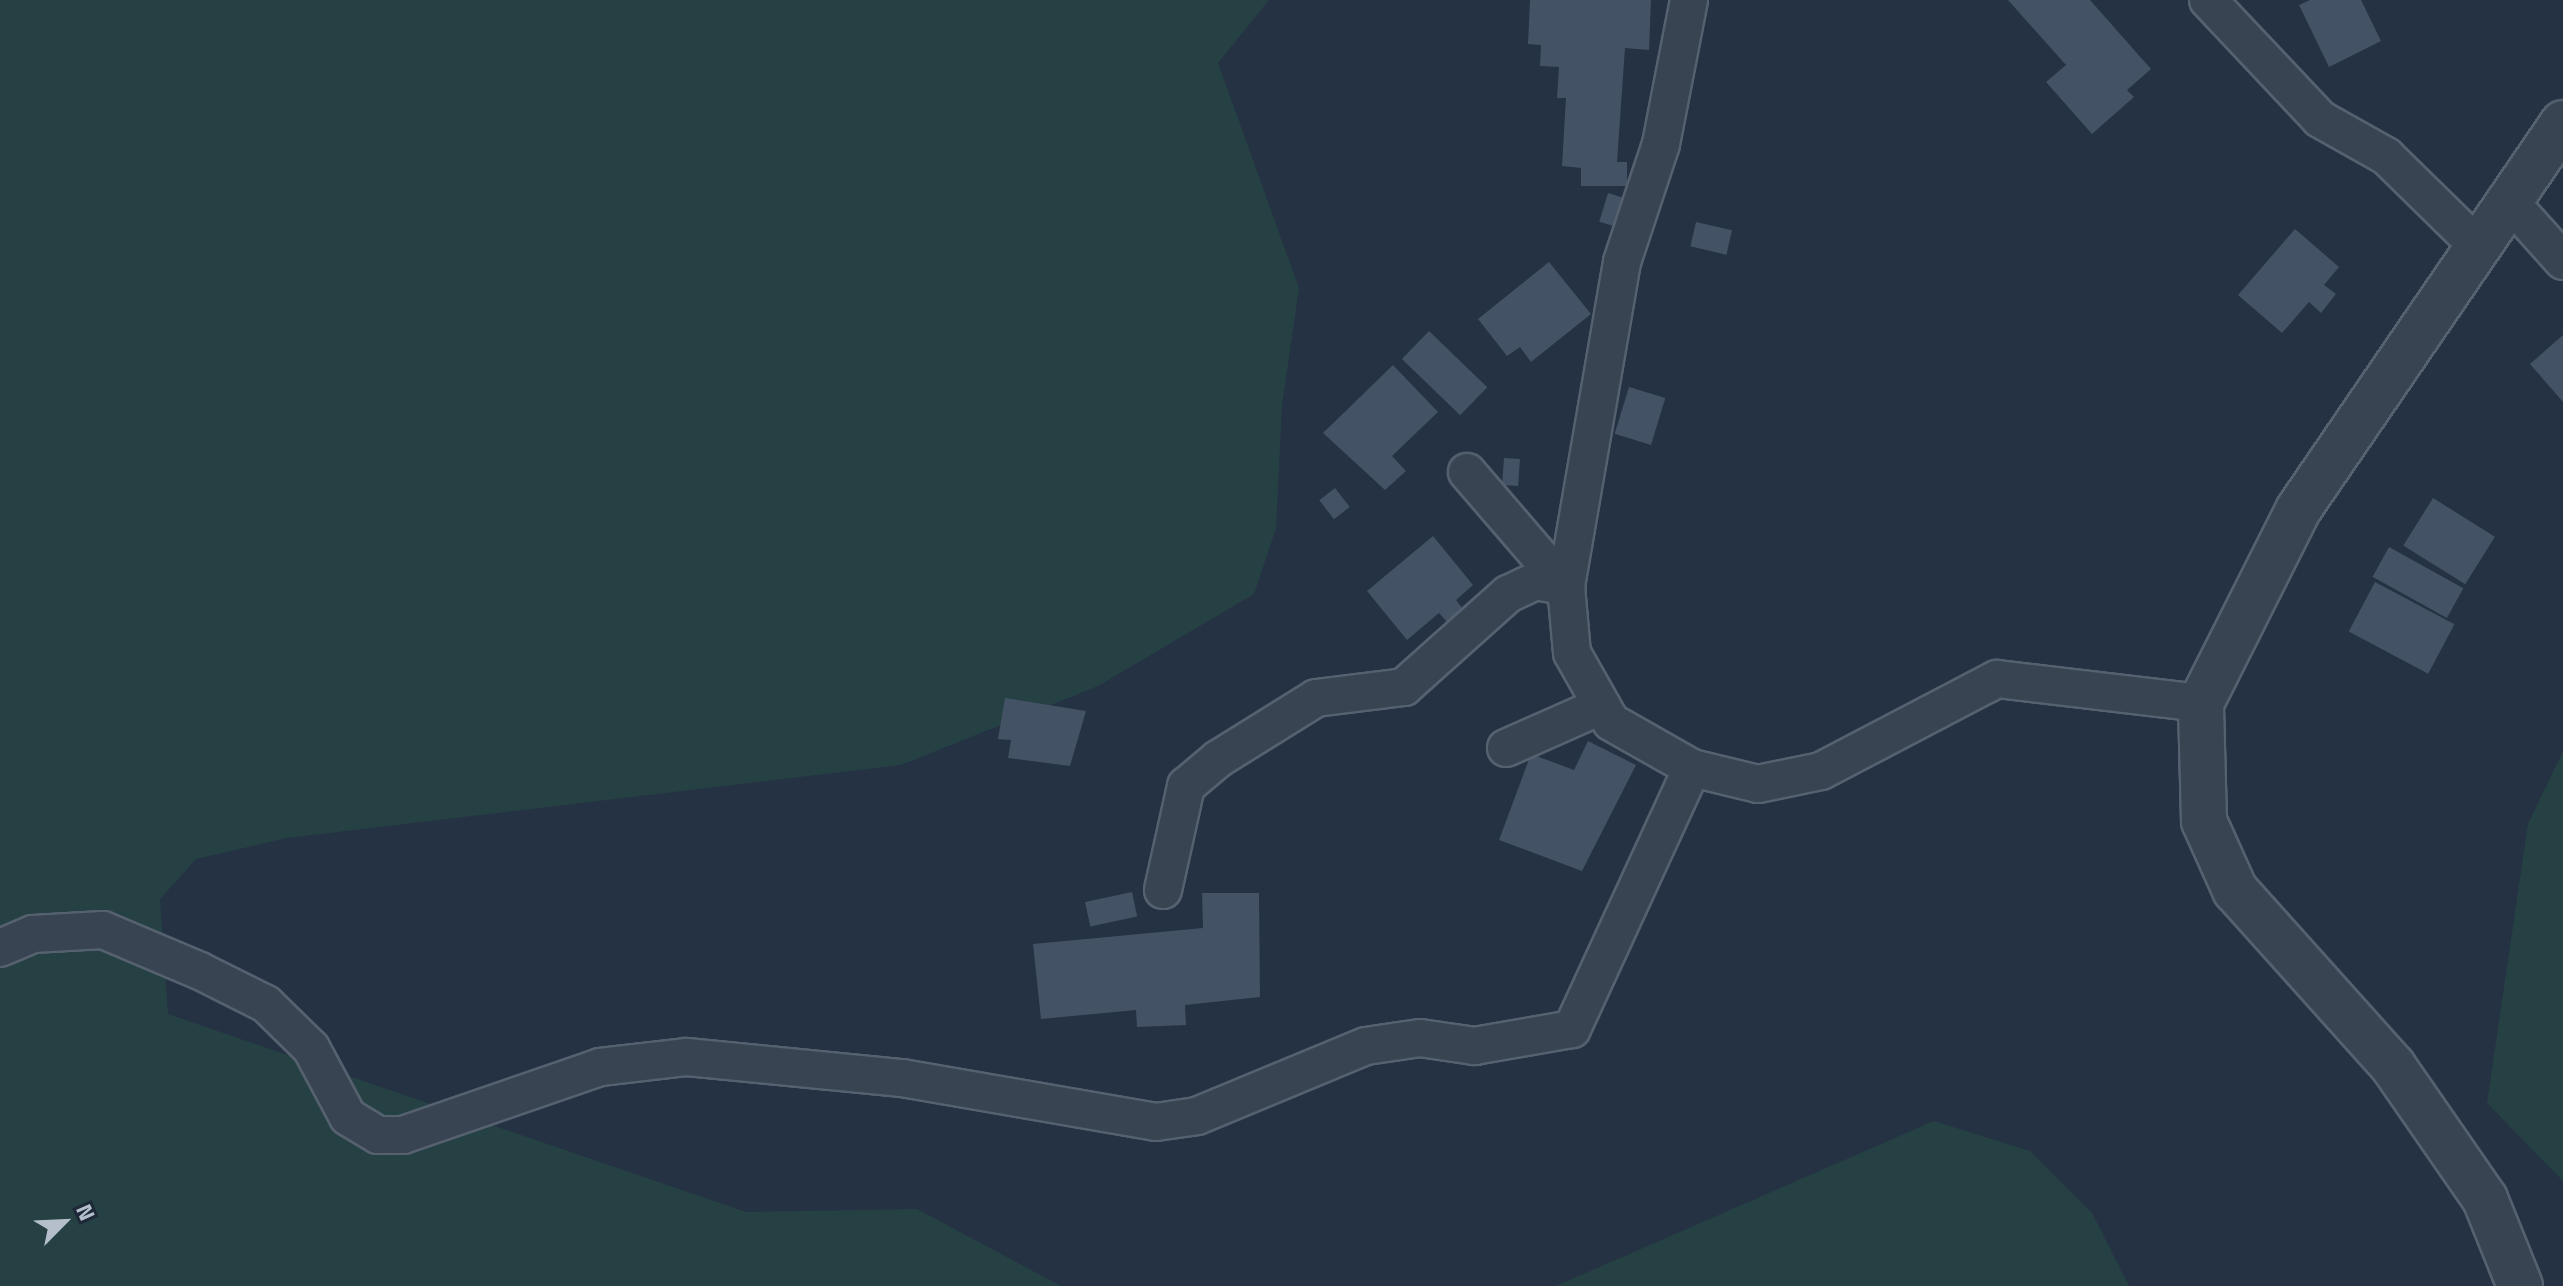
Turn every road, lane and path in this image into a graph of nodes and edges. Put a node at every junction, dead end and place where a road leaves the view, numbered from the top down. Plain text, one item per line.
1 (1689, 0) edge
2 (2208, 0) edge
3 (2563, 123) edge
4 (2511, 203) junction
5 (2480, 248) junction
6 (2563, 261) edge
7 (1467, 472) dead end
8 (1566, 587) junction
9 (2201, 703) junction
10 (1601, 706) junction
11 (1506, 748) dead end
12 (1692, 768) junction
13 (1163, 890) dead end
14 (0, 948) edge
15 (2520, 1286) edge

1 - 8 street
2 - 5 street
3 - 4 street
4 - 5 street
4 - 6 street
5 - 9 street
7 - 8 street
8 - 10 street
8 - 13 street
9 - 12 street
9 - 15 street
10 - 11 street
10 - 12 street
12 - 14 street

